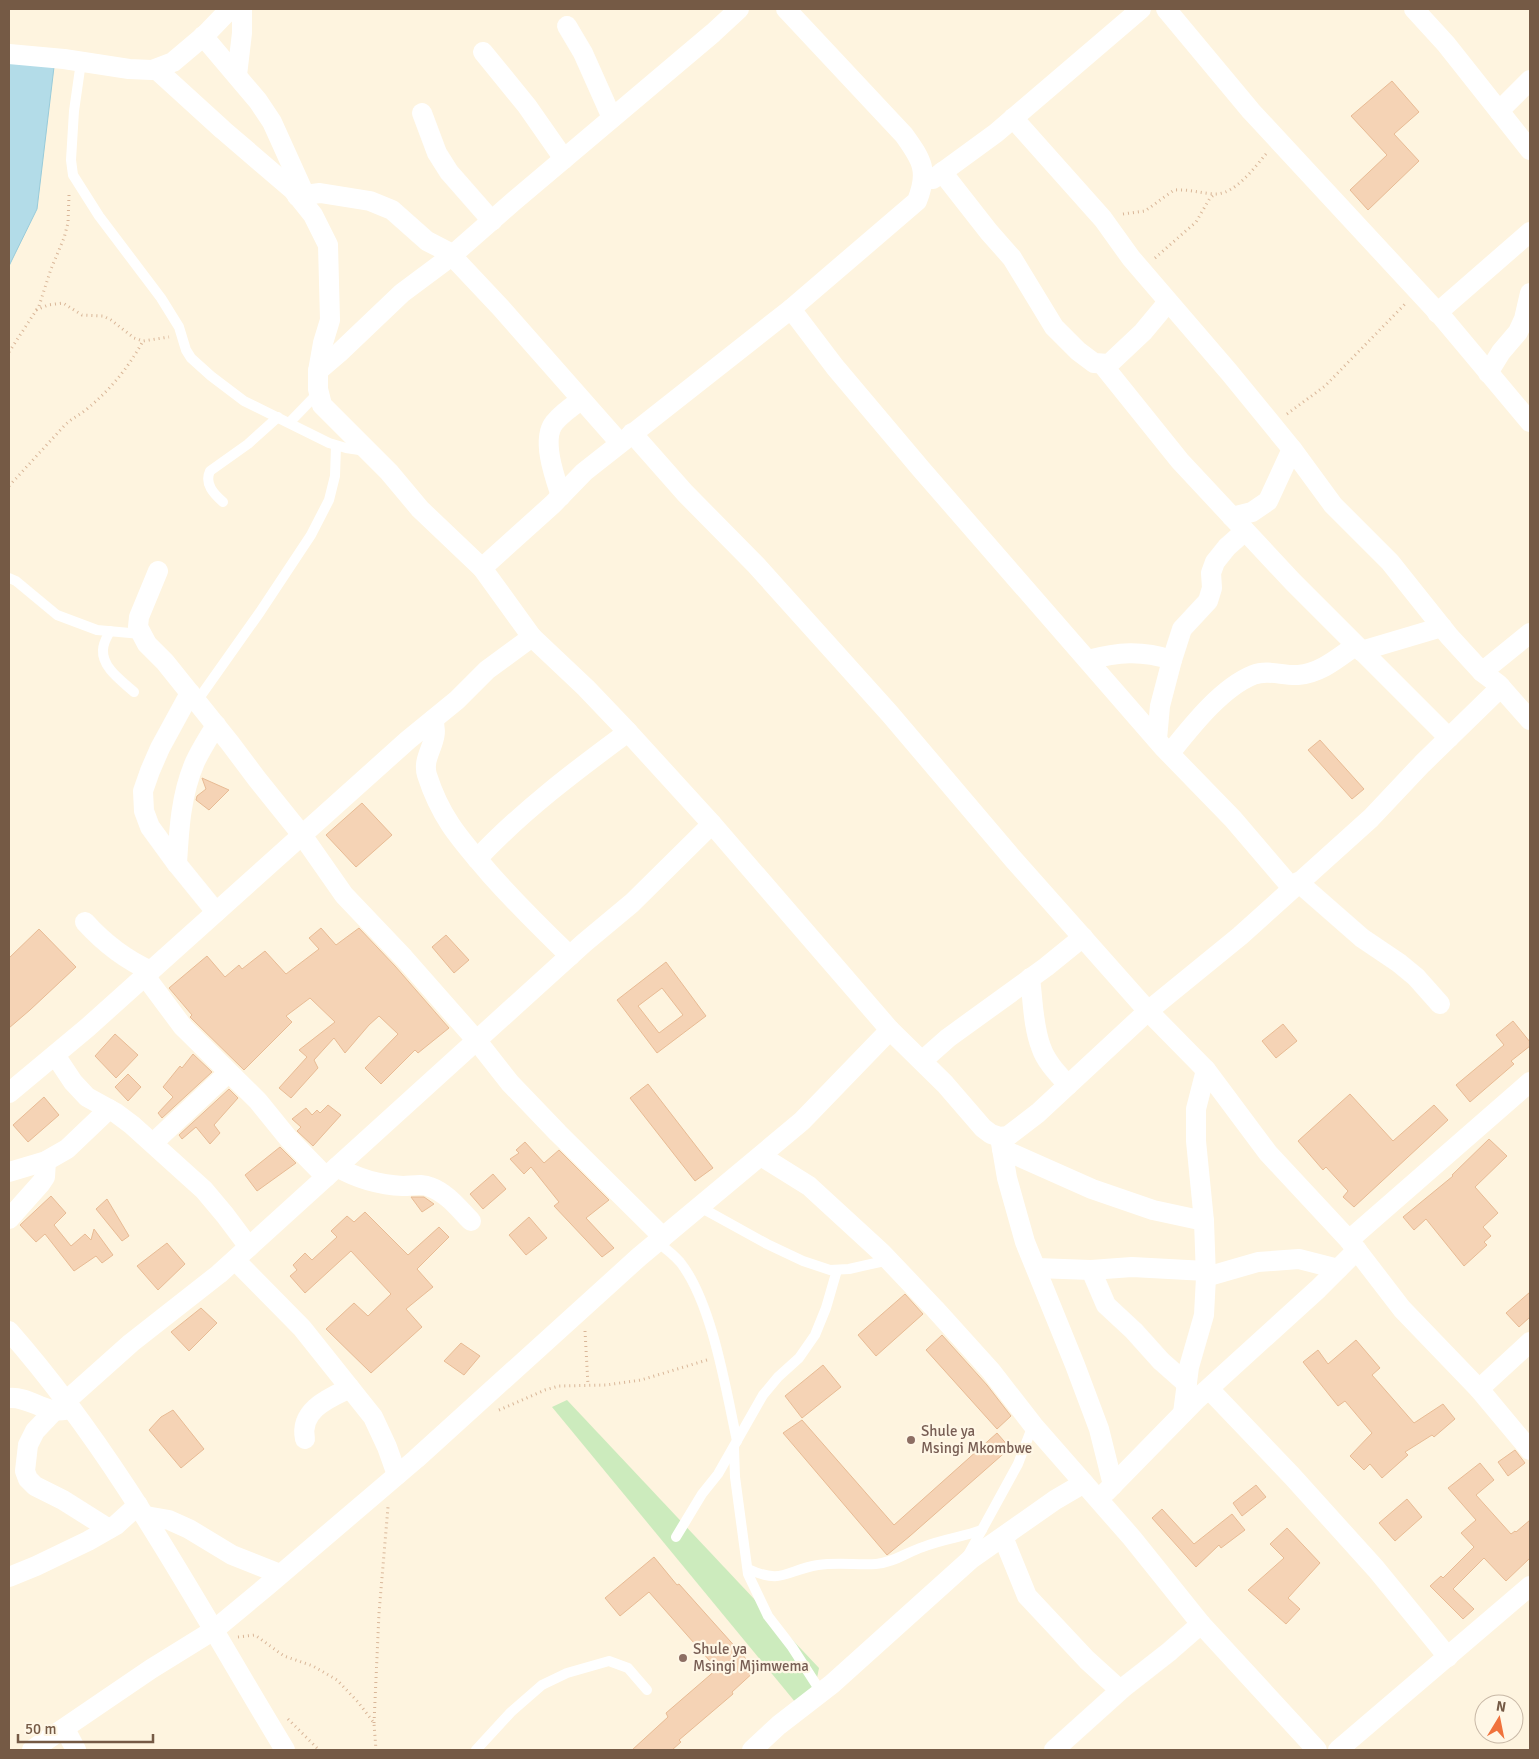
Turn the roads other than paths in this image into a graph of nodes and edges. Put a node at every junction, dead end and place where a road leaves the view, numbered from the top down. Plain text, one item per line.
1 (230, 9) edge
2 (242, 9) edge
3 (739, 9) edge
4 (786, 9) edge
5 (1141, 9) edge
6 (1166, 9) edge
7 (1414, 9) edge
8 (567, 26) dead end
9 (203, 36) junction
10 (483, 52) dead end
11 (9, 54) edge
12 (81, 62) junction
13 (156, 69) junction
14 (237, 75) junction
15 (1530, 80) edge
16 (1500, 111) junction
17 (422, 113) dead end
18 (612, 118) junction
19 (1013, 118) junction
20 (1530, 150) edge
21 (564, 159) junction
22 (942, 172) junction
23 (923, 186) junction
24 (301, 195) junction
25 (492, 221) junction
26 (1530, 232) edge
27 (453, 256) junction
28 (1530, 293) edge
29 (1168, 302) junction
30 (792, 309) junction
31 (1437, 313) junction
32 (1102, 364) junction
33 (318, 371) junction
34 (1488, 373) junction
35 (318, 392) junction
36 (581, 400) junction
37 (278, 417) junction
38 (1530, 422) edge
39 (289, 423) junction
40 (626, 438) junction
41 (336, 446) junction
42 (1292, 450) junction
43 (368, 452) junction
44 (561, 496) junction
45 (223, 502) dead end
46 (1239, 524) junction
47 (482, 568) junction
48 (158, 571) dead end
49 (9, 578) edge
50 (1442, 627) junction
51 (110, 631) junction
52 (1530, 633) edge
53 (141, 634) junction
54 (532, 637) junction
55 (1358, 648) junction
56 (1088, 660) junction
57 (1172, 660) junction
58 (1482, 672) junction
59 (1501, 687) junction
60 (134, 692) dead end
61 (194, 697) junction
62 (433, 720) junction
63 (1530, 720) edge
64 (216, 725) junction
65 (628, 732) junction
66 (1449, 738) junction
67 (1163, 746) junction
68 (712, 824) junction
69 (302, 835) junction
70 (477, 858) junction
71 (177, 864) junction
72 (1295, 885) junction
73 (216, 912) junction
74 (84, 922) dead end
75 (1082, 937) junction
76 (570, 956) junction
77 (148, 974) junction
78 (1030, 978) junction
79 (1440, 1004) dead end
80 (1148, 1011) junction
81 (890, 1030) junction
82 (477, 1041) junction
83 (55, 1055) junction
84 (922, 1061) junction
85 (1206, 1070) junction
86 (228, 1073) junction
87 (1530, 1082) edge
88 (1068, 1085) junction
89 (10, 1089) edge
90 (108, 1109) junction
91 (153, 1143) junction
92 (1001, 1143) junction
93 (761, 1156) junction
94 (46, 1161) junction
95 (9, 1172) edge
96 (332, 1172) junction
97 (700, 1207) junction
98 (9, 1218) edge
99 (471, 1221) dead end
100 (1204, 1221) junction
101 (660, 1240) junction
102 (1353, 1245) junction
103 (242, 1254) junction
104 (889, 1260) junction
105 (1036, 1268) junction
106 (1338, 1269) junction
107 (837, 1270) junction
108 (1091, 1270) junction
109 (1206, 1274) junction
110 (9, 1331) edge
111 (1530, 1342) edge
112 (1187, 1384) junction
113 (350, 1388) junction
114 (1209, 1389) junction
115 (1480, 1389) junction
116 (9, 1398) edge
117 (64, 1407) junction
118 (1183, 1413) junction
119 (1033, 1425) junction
120 (305, 1439) dead end
121 (735, 1444) junction
122 (1530, 1450) edge
123 (393, 1479) junction
124 (1084, 1482) junction
125 (1113, 1485) junction
126 (1099, 1500) junction
127 (142, 1511) junction
128 (109, 1529) junction
129 (982, 1530) junction
130 (676, 1536) dead end
131 (1003, 1537) junction
132 (748, 1569) junction
133 (959, 1571) junction
134 (280, 1574) junction
135 (9, 1577) edge
136 (1530, 1586) edge
137 (1201, 1624) junction
138 (218, 1637) junction
139 (1448, 1657) junction
140 (647, 1690) dead end
141 (1120, 1690) junction
142 (821, 1692) junction
143 (65, 1729) junction
144 (32, 1750) edge
145 (76, 1750) edge
146 (285, 1750) edge
147 (476, 1750) edge
148 (752, 1750) edge
149 (1054, 1750) edge
150 (1317, 1750) edge
151 (1338, 1750) edge

1 - 9 street
2 - 14 street
3 - 18 street
4 - 23 street
5 - 19 street
6 - 31 street
7 - 16 street
8 - 18 street
9 - 13 street
9 - 14 street
10 - 21 street
11 - 12 street
12 - 13 street
12 - 37 lane
13 - 24 street
14 - 24 street
15 - 16 street
16 - 20 street
17 - 25 street
18 - 21 street
19 - 22 street
19 - 29 street
21 - 25 street
22 - 23 street
22 - 32 street
23 - 30 street
24 - 27 street
24 - 33 street
25 - 27 street
26 - 31 street
27 - 33 street
27 - 36 street
28 - 34 street
29 - 32 street
29 - 42 street
30 - 40 street
30 - 56 street
31 - 34 street
32 - 46 street
33 - 35 street
34 - 38 street
35 - 39 lane
35 - 43 street
36 - 40 street
36 - 44 street
37 - 39 lane
37 - 45 lane
39 - 41 lane
40 - 44 street
40 - 75 street
41 - 43 lane
41 - 61 lane
42 - 46 street
42 - 50 street
43 - 47 street
44 - 47 street
46 - 55 street
46 - 57 street
47 - 54 street
48 - 53 street
49 - 51 lane
50 - 55 street
50 - 58 street
51 - 53 lane
51 - 60 lane
52 - 58 street
53 - 61 street
54 - 62 street
54 - 65 street
55 - 66 street
55 - 67 street
56 - 57 street
56 - 67 street
57 - 67 street
58 - 59 street
59 - 63 street
59 - 66 street
61 - 64 street
61 - 71 street
62 - 69 street
62 - 70 street
64 - 69 street
64 - 71 street
65 - 68 street
65 - 70 street
66 - 72 street
67 - 72 street
68 - 76 street
68 - 81 street
69 - 73 street
69 - 82 street
70 - 76 street
71 - 73 street
72 - 79 street
72 - 80 street
73 - 77 street
74 - 77 street
75 - 78 street
75 - 80 street
76 - 82 street
77 - 83 street
77 - 86 street
78 - 84 street
78 - 88 street
80 - 85 street
80 - 88 street
81 - 84 street
81 - 93 street
82 - 96 street
82 - 101 street
83 - 89 street
83 - 90 street
84 - 92 street
85 - 100 street
85 - 102 street
86 - 91 street
86 - 96 street
87 - 102 street
88 - 92 street
90 - 91 street
90 - 94 street
91 - 103 street
92 - 100 street
92 - 105 street
93 - 97 street
93 - 104 street
94 - 95 street
94 - 98 street
96 - 99 street
96 - 103 street
97 - 101 street
97 - 107 lane
100 - 109 street
101 - 121 lane
101 - 123 street
102 - 106 street
102 - 115 street
103 - 113 street
103 - 117 street
104 - 107 lane
104 - 119 street
105 - 108 street
105 - 125 street
106 - 109 street
106 - 114 street
107 - 121 lane
108 - 109 street
108 - 112 street
109 - 112 street
110 - 117 street
111 - 115 street
112 - 118 street
113 - 120 street
113 - 123 street
114 - 118 street
114 - 139 street
115 - 122 street
116 - 117 street
117 - 127 street
117 - 128 street
118 - 125 street
119 - 124 street
119 - 129 lane
121 - 130 lane
121 - 132 lane
123 - 134 street
124 - 126 street
124 - 131 street
125 - 126 street
126 - 137 street
127 - 128 street
127 - 134 street
127 - 138 street
128 - 135 street
129 - 132 lane
129 - 133 lane
131 - 133 street
131 - 141 street
132 - 142 lane
133 - 142 street
134 - 138 street
136 - 139 street
137 - 141 street
137 - 150 street
138 - 143 street
138 - 146 street
139 - 151 street
140 - 147 lane
141 - 149 street
142 - 148 street
143 - 144 street
143 - 145 street

